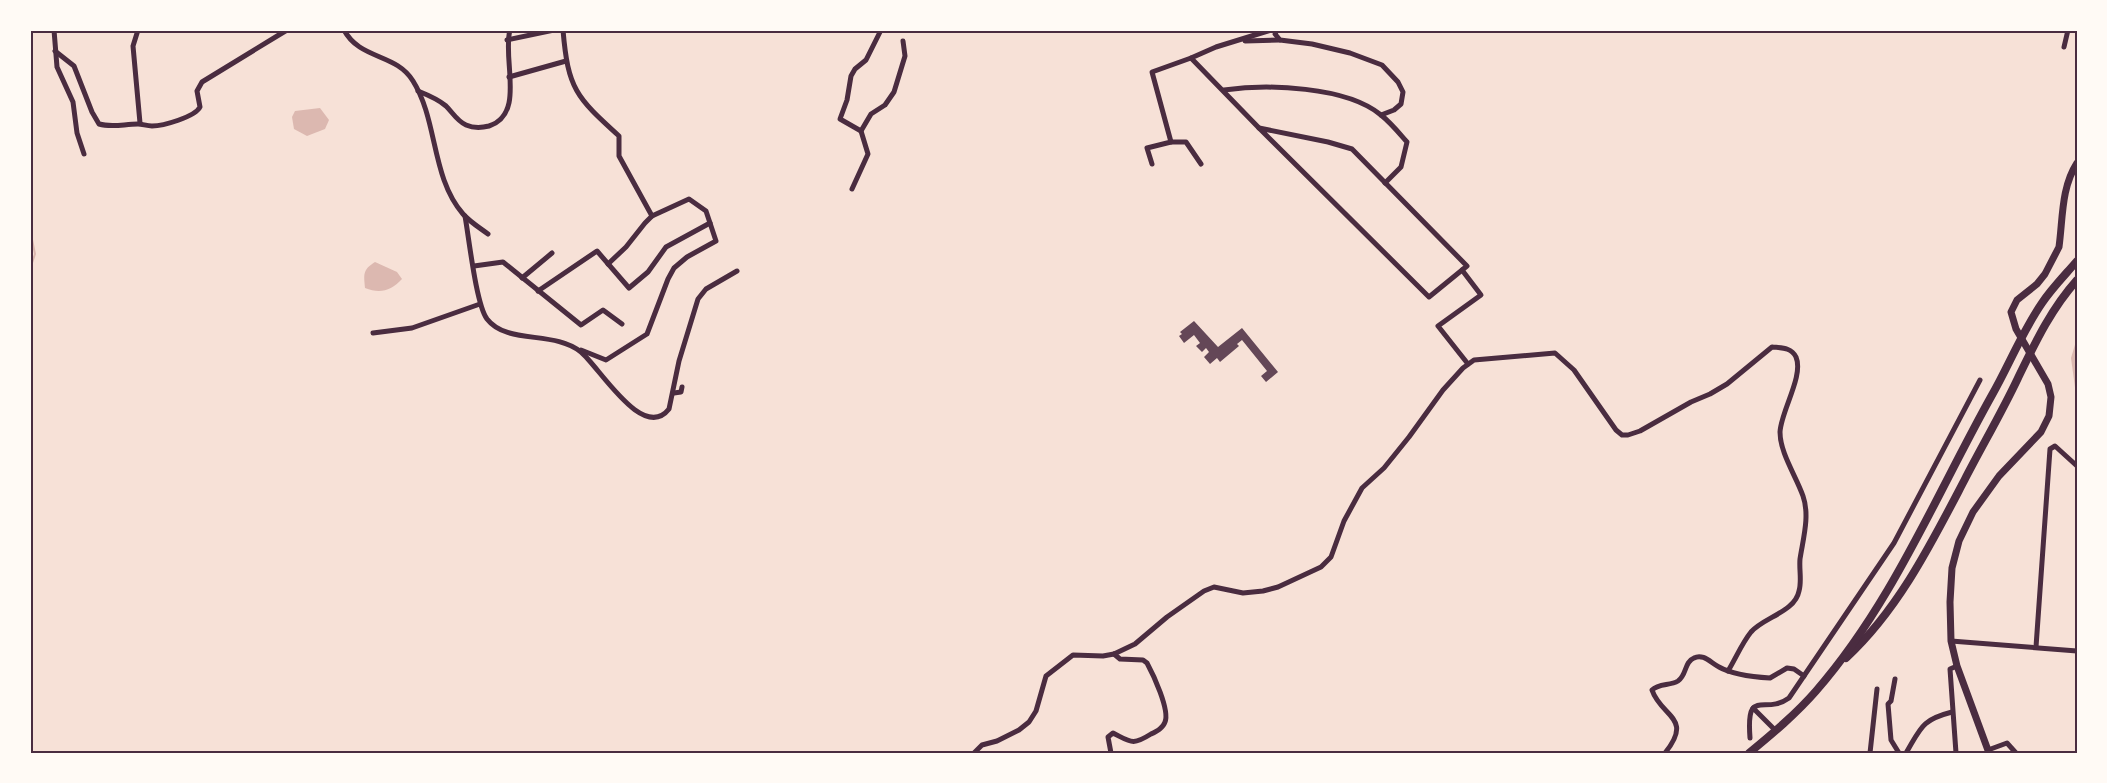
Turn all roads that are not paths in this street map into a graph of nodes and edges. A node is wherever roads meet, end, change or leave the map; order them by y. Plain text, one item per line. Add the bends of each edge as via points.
1 (54, 30) edge
2 (138, 30) edge
3 (287, 30) edge
4 (344, 30) edge
5 (510, 30) edge
6 (554, 30) edge
7 (563, 30) edge
8 (881, 30) edge
9 (1271, 30) edge
10 (1277, 30) edge
11 (2068, 30) edge
12 (507, 40) junction
13 (1280, 40) junction
14 (903, 41) dead end
15 (1232, 42) junction
16 (2064, 46) dead end
17 (56, 51) junction
18 (1191, 58) junction
19 (566, 61) junction
20 (509, 77) junction
21 (1224, 90) junction
22 (418, 91) junction
23 (1401, 104) junction
24 (1410, 105) dead end
25 (1381, 115) junction
26 (140, 123) junction
27 (1259, 128) junction
28 (861, 131) junction
29 (1171, 142) junction
30 (84, 154) dead end
31 (1152, 164) dead end
32 (1201, 164) dead end
33 (2077, 164) edge
34 (1385, 183) junction
35 (852, 189) dead end
36 (465, 216) junction
37 (652, 216) junction
38 (710, 223) junction
39 (488, 234) dead end
40 (552, 253) dead end
41 (2077, 261) edge
42 (608, 264) junction
43 (474, 266) junction
44 (1462, 270) junction
45 (737, 271) dead end
46 (522, 278) junction
47 (2077, 280) edge
48 (538, 291) junction
49 (480, 304) junction
50 (622, 324) dead end
51 (373, 333) dead end
52 (2022, 339) junction
53 (576, 349) junction
54 (2029, 353) junction
55 (1468, 364) junction
56 (1980, 380) dead end
57 (682, 387) dead end
58 (674, 393) junction
59 (2077, 466) edge
60 (1951, 641) junction
61 (2036, 647) junction
62 (2077, 651) edge
63 (1114, 654) junction
64 (1957, 666) junction
65 (1728, 671) junction
66 (1832, 671) junction
67 (1804, 676) junction
68 (1895, 679) dead end
69 (1877, 689) dead end
70 (1753, 708) junction
71 (1952, 712) junction
72 (1775, 730) junction
73 (1750, 738) dead end
74 (1988, 752) edge
75 (974, 753) edge
76 (1111, 753) edge
77 (1665, 753) edge
78 (1749, 753) edge
79 (1870, 753) edge
80 (1899, 753) edge
81 (1906, 753) edge
82 (1956, 753) edge
83 (2016, 753) edge

1 - 17 street
2 - 26 street via 133,46
3 - 26 street via 202,82 197,91 200,106 195,113 159,125
4 - 22 street via 357,47 404,70
5 - 12 street
6 - 12 street
7 - 19 street
8 - 28 street via 866,60 851,76 840,119
9 - 15 street
10 - 13 street via 1275,34
11 - 16 street
12 - 20 street
13 - 15 street
13 - 23 street via 1350,52 1382,65 1403,92
14 - 28 street via 905,56 894,92 885,105 871,114
15 - 18 street
17 - 26 street via 74,66 99,124
17 - 30 street via 57,67 73,102
18 - 21 street
18 - 29 street via 1152,72
19 - 20 street
19 - 37 street via 583,101 619,136 619,156
20 - 22 street via 511,94 507,110 497,122 482,127 464,124 443,103
21 - 25 street via 1297,88 1352,100
21 - 27 street
22 - 36 street via 444,178
23 - 24 street
23 - 25 street
25 - 34 street via 1407,142 1401,167
27 - 34 street via 1352,149
27 - 44 street via 1429,297
28 - 35 street via 868,154
29 - 31 street via 1147,148
29 - 32 street via 1186,142
33 - 52 street via 2065,191 2059,246 2052,262 2042,279 2012,307 2012,320
34 - 44 street via 1467,266
36 - 39 street
36 - 43 street
37 - 38 street via 688,199 706,211
37 - 42 street
38 - 42 street via 666,247 648,272 629,288
38 - 53 street via 716,241 674,268 647,334 606,360
40 - 46 street
41 - 52 main road via 2042,303
42 - 48 street via 597,251
43 - 46 street via 503,262
43 - 49 street
44 - 55 street via 1481,295 1438,327
45 - 58 street via 706,289 698,299 681,353
46 - 48 street
47 - 54 main road
48 - 50 street via 581,325 603,310
49 - 51 street via 412,328
49 - 53 street via 486,317 499,329 555,339
52 - 54 street
52 - 66 main road via 1901,568
53 - 58 street via 643,416 664,416
54 - 60 street via 2048,384 2049,416 2041,432 1991,487 1965,528 1952,568
54 - 66 main road via 1912,576 1874,628
55 - 63 street via 1443,390 1384,468 1362,488 1331,557 1321,567 1263,591 1243,593 1214,587 1204,591 1135,644
55 - 65 street via 1474,360 1556,353 1574,370 1616,430 1628,435 1710,394 1772,347 1792,351 1797,358 1795,381 1780,430 1781,444 1805,499 1800,590 1796,599 1752,631
56 - 67 street via 1894,543
57 - 58 street via 681,392
59 - 61 street via 2055,446 2050,449
60 - 61 street
60 - 64 street
61 - 62 street
63 - 75 street via 1073,655 1064,661 1046,676 1029,722 982,745
63 - 76 street via 1120,659 1147,663 1163,701 1166,721 1139,742 1126,741 1113,733 1108,737
64 - 71 street via 1950,669
64 - 74 street
65 - 67 street via 1770,678 1787,668
65 - 77 street via 1697,656 1690,660 1678,681 1652,690 1675,721 1676,735
66 - 72 main road via 1815,693
67 - 70 street via 1783,702
68 - 80 street via 1888,704 1891,740
69 - 79 street
70 - 72 street
70 - 73 street via 1749,716
71 - 81 street via 1928,721 1917,731
71 - 82 street
72 - 78 main road
74 - 83 street via 2007,743

